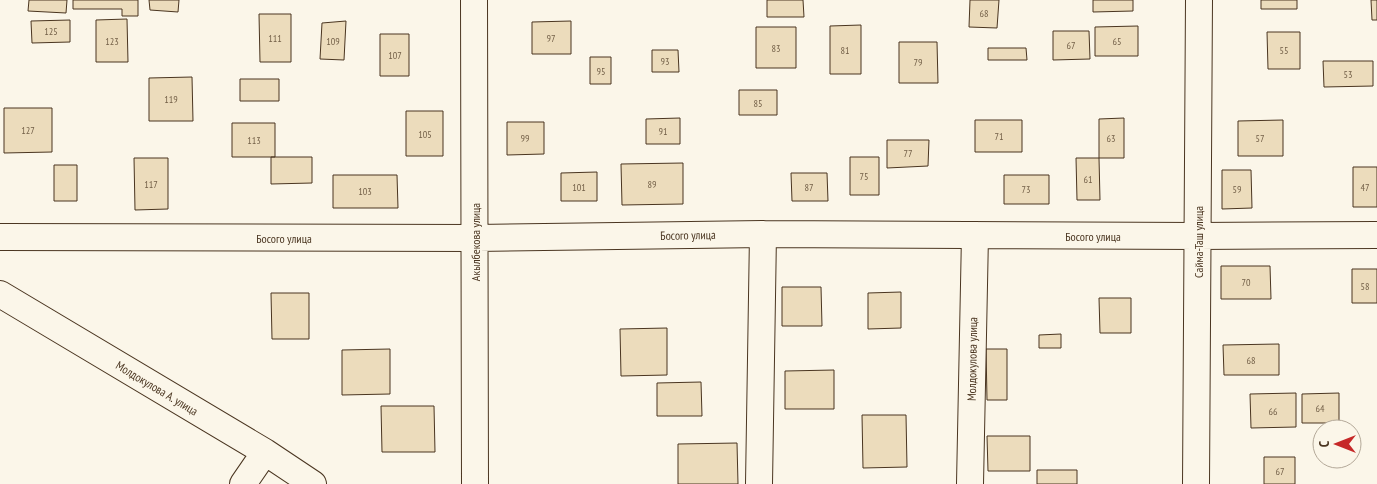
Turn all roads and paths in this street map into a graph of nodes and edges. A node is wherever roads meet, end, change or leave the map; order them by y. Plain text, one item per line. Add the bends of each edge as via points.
1 (474, 0) edge
2 (1199, 0) edge
3 (763, 234) junction
4 (974, 235) junction
5 (1377, 235) edge
6 (1198, 236) junction
7 (0, 238) edge
8 (476, 238) junction
9 (0, 294) edge
10 (265, 452) junction
11 (243, 484) edge
12 (313, 484) edge
13 (475, 484) edge
14 (759, 484) edge
15 (970, 484) edge
16 (1196, 484) edge

1 - 8 street, Акылбекова улица
2 - 6 street, Сайма-Таш улица
3 - 4 street, Босого улица
3 - 8 street, Босого улица
3 - 14 street
4 - 6 street, Босого улица
4 - 15 street, Молдокулова улица
5 - 6 street, Босого улица
6 - 16 street, Сайма-Таш улица
7 - 8 street, Босого улица
8 - 13 street, Акылбекова улица
9 - 10 street, Молдокулова А. улица
10 - 11 street
10 - 12 street, Молдокулова А. улица

